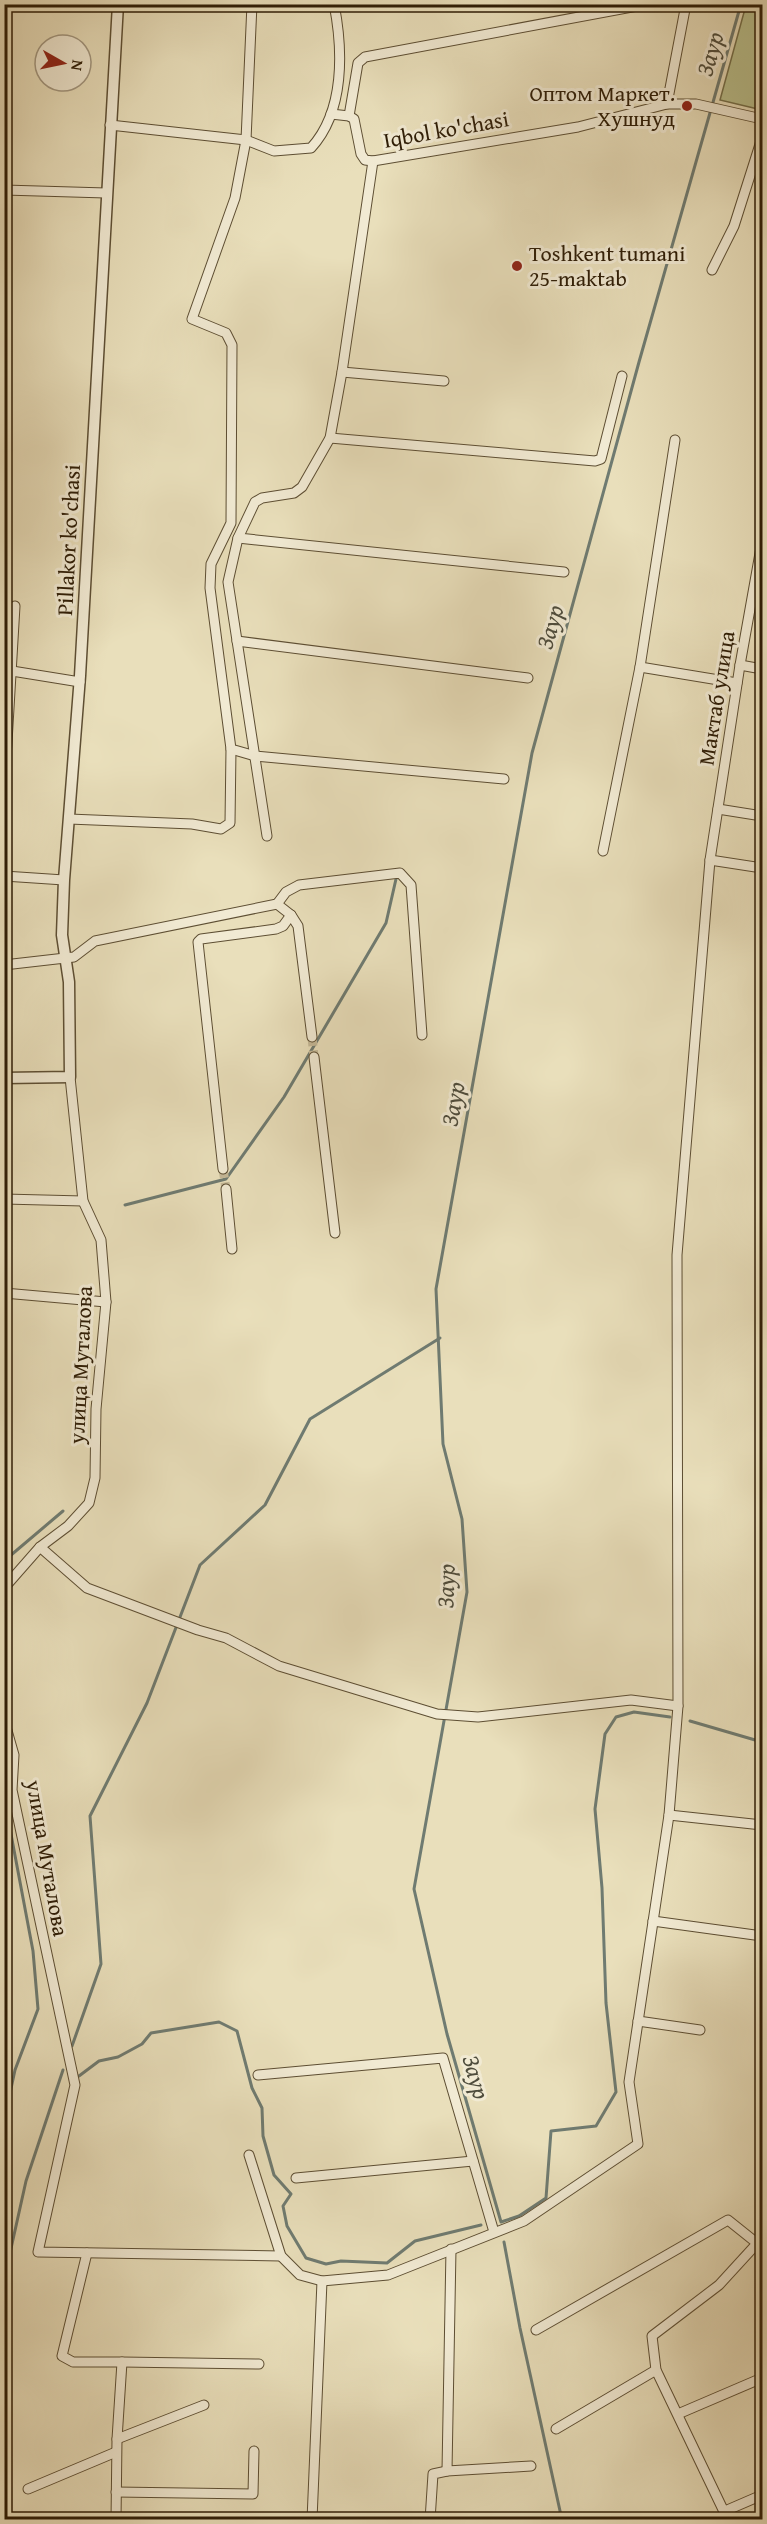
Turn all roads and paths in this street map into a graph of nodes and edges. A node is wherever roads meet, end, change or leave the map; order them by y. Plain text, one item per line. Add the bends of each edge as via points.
1 (118, 4) edge
2 (252, 4) edge
3 (334, 4) edge
4 (648, 4) edge
5 (686, 4) edge
6 (667, 104) junction
7 (331, 114) junction
8 (349, 116) junction
9 (762, 118) edge
10 (110, 125) junction
11 (762, 138) edge
12 (246, 140) junction
13 (373, 161) junction
14 (4, 190) edge
15 (106, 193) junction
16 (712, 270) dead end
17 (342, 372) junction
18 (622, 376) dead end
19 (444, 381) dead end
20 (330, 438) junction
21 (675, 440) dead end
22 (238, 538) junction
23 (762, 542) edge
24 (564, 572) dead end
25 (760, 575) edge
26 (15, 606) dead end
27 (237, 640) junction
28 (740, 665) junction
29 (640, 667) junction
30 (762, 669) edge
31 (12, 671) junction
32 (528, 678) dead end
33 (80, 682) junction
34 (737, 683) junction
35 (7, 707) edge
36 (231, 749) junction
37 (255, 756) junction
38 (504, 779) dead end
39 (4, 793) edge
40 (718, 810) junction
41 (762, 816) edge
42 (69, 819) junction
43 (267, 836) dead end
44 (603, 851) dead end
45 (710, 860) junction
46 (762, 868) edge
47 (4, 876) edge
48 (64, 880) junction
49 (277, 904) junction
50 (291, 915) junction
51 (64, 958) junction
52 (4, 965) edge
53 (423, 1035) dead end
54 (312, 1037) tunnel mouth
55 (314, 1057) tunnel mouth
56 (70, 1077) junction
57 (4, 1078) edge
58 (223, 1169) tunnel mouth
59 (226, 1189) tunnel mouth
60 (4, 1199) edge
61 (83, 1201) junction
62 (335, 1233) dead end
63 (232, 1249) dead end
64 (4, 1293) edge
65 (106, 1302) junction
66 (40, 1547) junction
67 (4, 1588) edge
68 (678, 1706) junction
69 (4, 1720) edge
70 (669, 1815) junction
71 (762, 1825) edge
72 (653, 1921) junction
73 (762, 1936) edge
74 (638, 2021) junction
75 (700, 2030) dead end
76 (258, 2074) dead end
77 (249, 2155) dead end
78 (473, 2161) junction
79 (296, 2178) dead end
80 (494, 2232) junction
81 (760, 2241) edge
82 (451, 2249) junction
83 (87, 2253) junction
84 (281, 2256) junction
85 (322, 2281) junction
86 (536, 2330) dead end
87 (122, 2362) junction
88 (259, 2364) dead end
89 (656, 2370) junction
90 (762, 2378) edge
91 (204, 2405) dead end
92 (678, 2414) junction
93 (556, 2429) dead end
94 (117, 2439) junction
95 (254, 2451) dead end
96 (116, 2452) junction
97 (531, 2466) dead end
98 (447, 2470) junction
99 (28, 2490) dead end
100 (116, 2492) junction
101 (762, 2494) edge
102 (726, 2515) edge
103 (116, 2520) edge
104 (312, 2520) edge
105 (430, 2520) edge

1 - 10 street, Pillakor ko'chasi
2 - 12 street
3 - 7 street via 342,56
4 - 8 street via 365,57 358,63
5 - 6 street
6 - 9 street, Iqbol ko'chasi via 696,104
6 - 13 street, Iqbol ko'chasi via 578,127
7 - 8 street
7 - 12 street via 321,137 311,148 274,151
8 - 13 street via 354,119 364,158
10 - 12 street
10 - 15 street, Pillakor ko'chasi
11 - 16 street via 735,226
12 - 36 street via 236,198 192,319 226,333 232,345 231,524 211,564 210,588
13 - 17 street
14 - 15 street
15 - 33 street, Pillakor ko'chasi
17 - 19 street
17 - 20 street
18 - 20 street via 601,459 595,461
20 - 22 street via 302,487 294,493 258,500
21 - 29 street
22 - 24 street
22 - 27 street via 228,582
23 - 25 street, Мактаб улица
25 - 28 street, Мактаб улица
26 - 31 street
27 - 32 street
27 - 37 street
28 - 30 street
28 - 34 street, Мактаб улица
29 - 34 street
29 - 44 street
31 - 33 street
31 - 35 street
33 - 42 street, Pillakor ko'chasi
34 - 40 street, Мактаб улица
35 - 39 street
36 - 37 street
36 - 42 street via 230,823 221,829 192,824
37 - 38 street
37 - 43 street
40 - 41 street
40 - 45 street, Мактаб улица
42 - 48 street, Pillakor ko'chasi
45 - 46 street
45 - 68 street, Мактаб улица via 677,1255
47 - 48 street
48 - 51 street, Pillakor ko'chasi
49 - 50 street
49 - 51 street via 95,941 74,957
49 - 53 street via 286,892 299,885 400,873 407,878 411,885
50 - 54 street via 298,926
50 - 58 street via 276,929 198,942
51 - 52 street
51 - 56 street, Pillakor ko'chasi via 69,982
55 - 62 street
56 - 57 street
56 - 61 street, улица Муталова
59 - 63 street
60 - 61 street
61 - 65 street, улица Муталова via 101,1240
64 - 65 street
65 - 66 street, улица Муталова via 96,1409 95,1478 89,1503 69,1526
66 - 67 street, улица Муталова
66 - 68 street via 87,1588 226,1638 279,1666 437,1714 478,1717 631,1700
68 - 70 street, Мактаб улица
69 - 83 street, улица Муталова via 14,1755 12,1790 75,2085 38,2253
70 - 71 street
70 - 72 street, Мактаб улица
72 - 73 street
72 - 74 street, Мактаб улица
74 - 75 street
74 - 80 street, Мактаб улица via 629,2082 638,2144 524,2221
76 - 78 street via 443,2058
77 - 84 street
78 - 79 street
78 - 80 street
80 - 82 street
81 - 86 street via 728,2220
81 - 89 street via 719,2284 652,2336
82 - 85 street via 388,2276
82 - 98 street
83 - 84 street
83 - 87 street via 62,2356 72,2362
84 - 85 street via 300,2275
85 - 104 street
87 - 88 street
87 - 94 street
89 - 92 street
89 - 93 street
90 - 92 street
91 - 94 street
92 - 102 street
94 - 96 street
95 - 100 street via 253,2494
96 - 99 street
96 - 100 street
97 - 98 street
98 - 105 street via 433,2474
100 - 103 street
101 - 102 street

